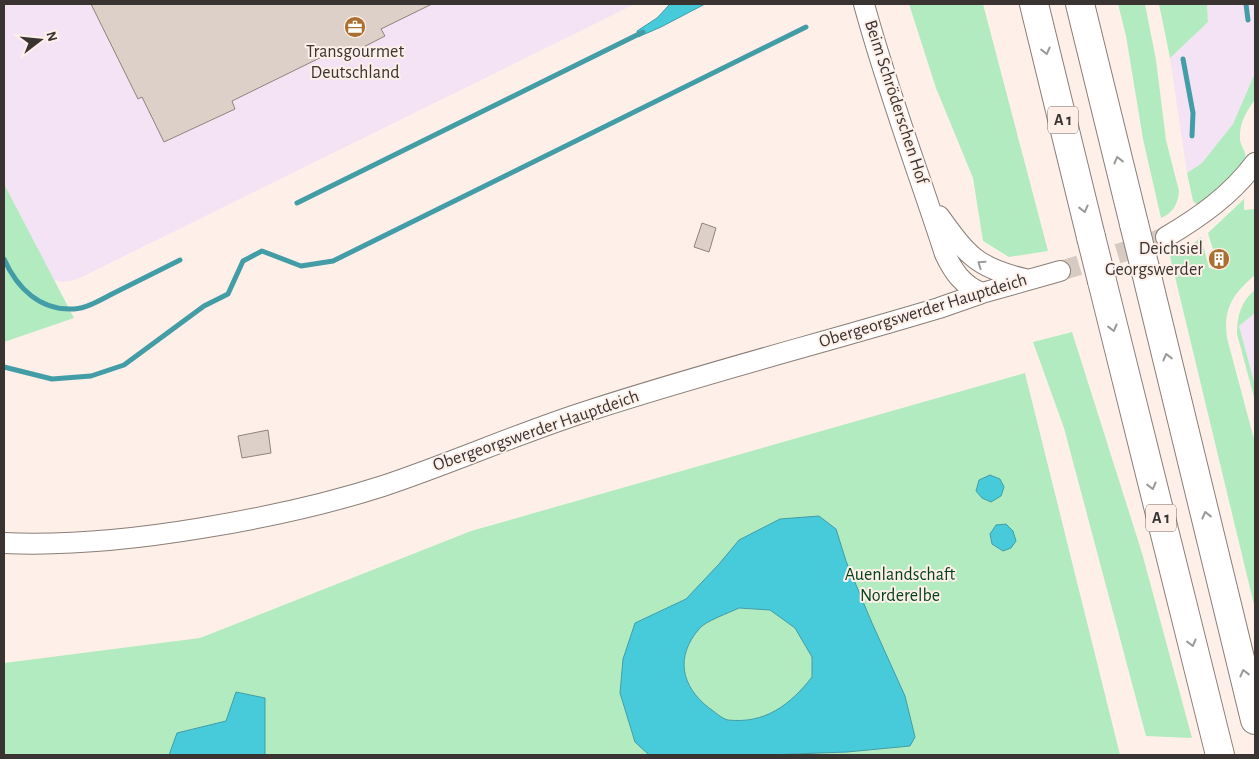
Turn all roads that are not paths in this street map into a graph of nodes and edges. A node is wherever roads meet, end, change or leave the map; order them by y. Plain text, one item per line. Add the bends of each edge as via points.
1 (864, 4) edge
2 (1034, 4) edge
3 (1080, 4) edge
4 (1255, 163) edge
5 (928, 200) junction
6 (1166, 238) tunnel mouth
7 (1060, 271) tunnel mouth
8 (1027, 280) junction
9 (982, 293) junction
10 (4, 543) edge
11 (1255, 720) edge
12 (1220, 755) edge

1 - 5 street, Beim Schröderschen Hof via 892,100
2 -> 12 highway, A 1, bridge
11 -> 3 highway, bridge
4 - 6 street via 1206,213
8 -> 5 street, Beim Schröderschen Hof via 982,265 969,255
5 - 9 street, Beim Schröderschen Hof via 949,263 961,280
7 - 8 street, Obergeorgswerder Hauptdeich
8 - 9 street, Obergeorgswerder Hauptdeich
9 - 10 street, Obergeorgswerder Hauptdeich via 589,410 388,484 320,503 251,519 140,538 64,544

